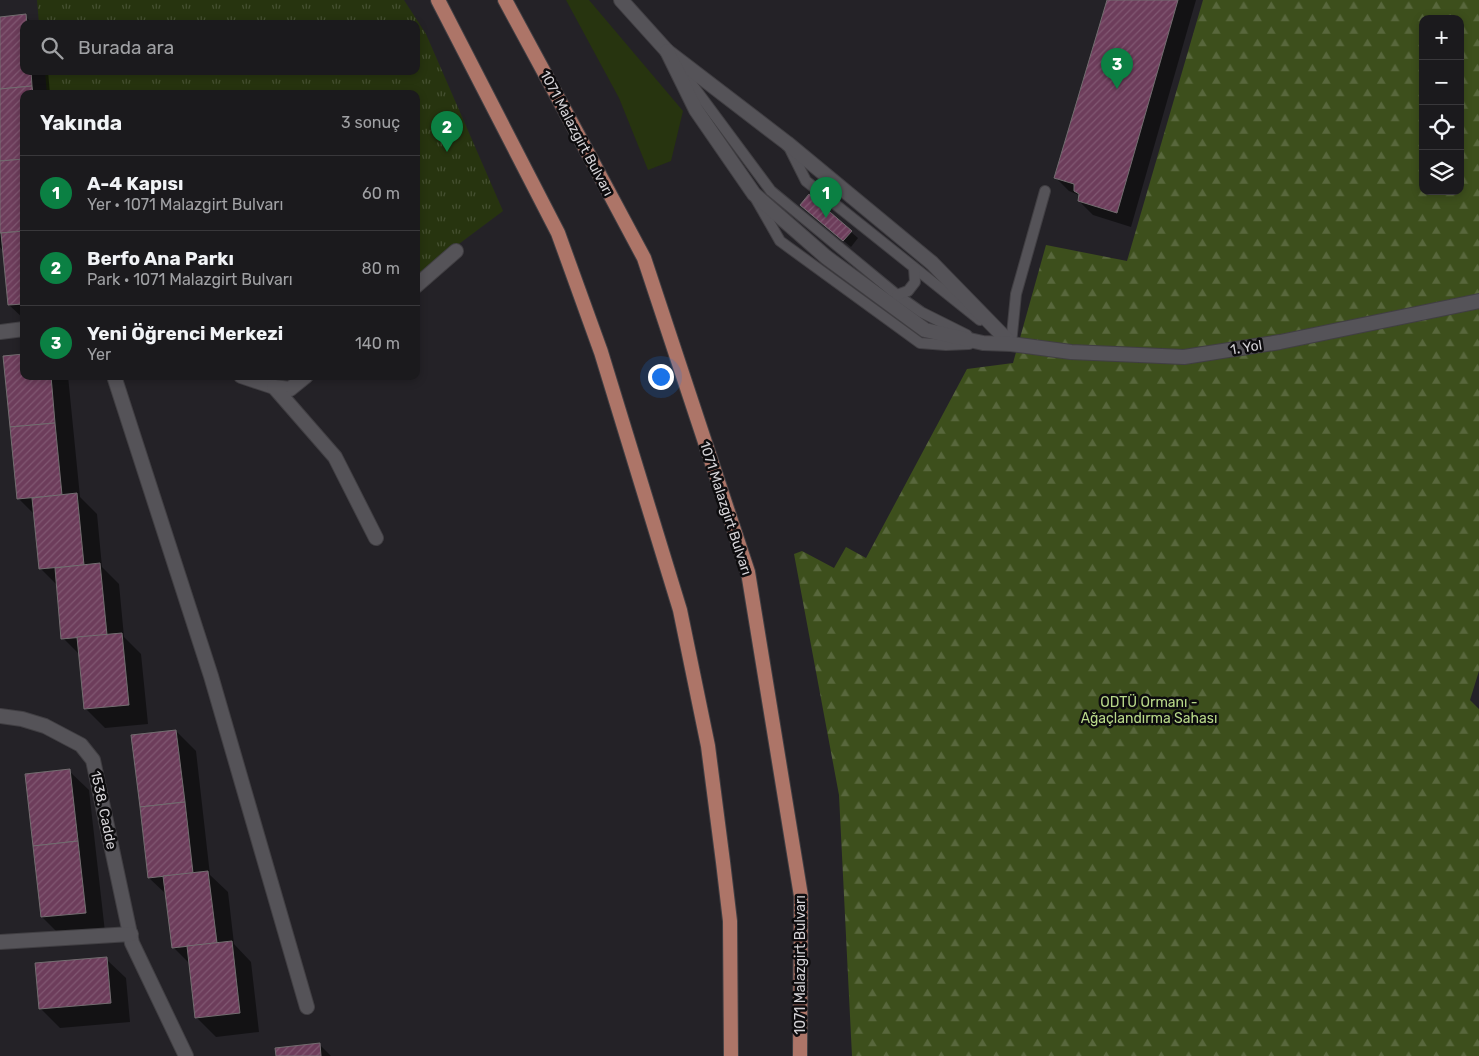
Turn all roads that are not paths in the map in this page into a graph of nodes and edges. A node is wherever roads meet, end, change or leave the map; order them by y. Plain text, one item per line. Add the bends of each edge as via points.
1 (438, 0) edge
2 (505, 0) edge
3 (621, 0) edge
4 (667, 51) junction
5 (787, 143) junction
6 (771, 191) junction
7 (1045, 191) dead end
8 (754, 194) junction
9 (456, 251) dead end
10 (914, 268) junction
11 (420, 282) edge
12 (896, 296) junction
13 (1479, 301) edge
14 (20, 330) edge
15 (0, 332) edge
16 (983, 343) junction
17 (1011, 344) junction
18 (115, 380) edge
19 (253, 380) edge
20 (301, 380) edge
21 (274, 387) junction
22 (376, 538) dead end
23 (0, 716) edge
24 (131, 934) junction
25 (0, 942) edge
26 (307, 1007) dead end
27 (186, 1056) edge
28 (731, 1056) edge
29 (800, 1056) edge

1 - 28 main road via 558,233 601,352 680,610 708,746 730,922
2 - 29 main road, 1071 Malazgirt Bulvarı via 644,258 748,572 801,896
3 - 4 street
4 - 5 street
4 - 6 lane
4 - 8 street, 1. Yol via 696,110
5 - 10 lane via 806,181
5 - 17 street via 932,263
6 - 8 lane
6 - 12 lane
7 - 17 lane via 1016,294
8 - 16 street, 1. Yol via 826,257 925,330
9 - 11 street
10 - 12 lane via 915,282 908,291
10 - 17 lane
12 - 16 lane
13 - 17 street, 1. Yol via 1280,342 1184,357 1071,352
14 - 15 street
16 - 17 street, 1. Yol
18 - 26 street via 210,676
19 - 21 street
20 - 21 street via 290,389
21 - 22 street via 335,457
23 - 24 street, 1538. Cadde via 45,726 81,745 93,760
24 - 25 street
24 - 27 street, 1538. Cadde via 132,943

